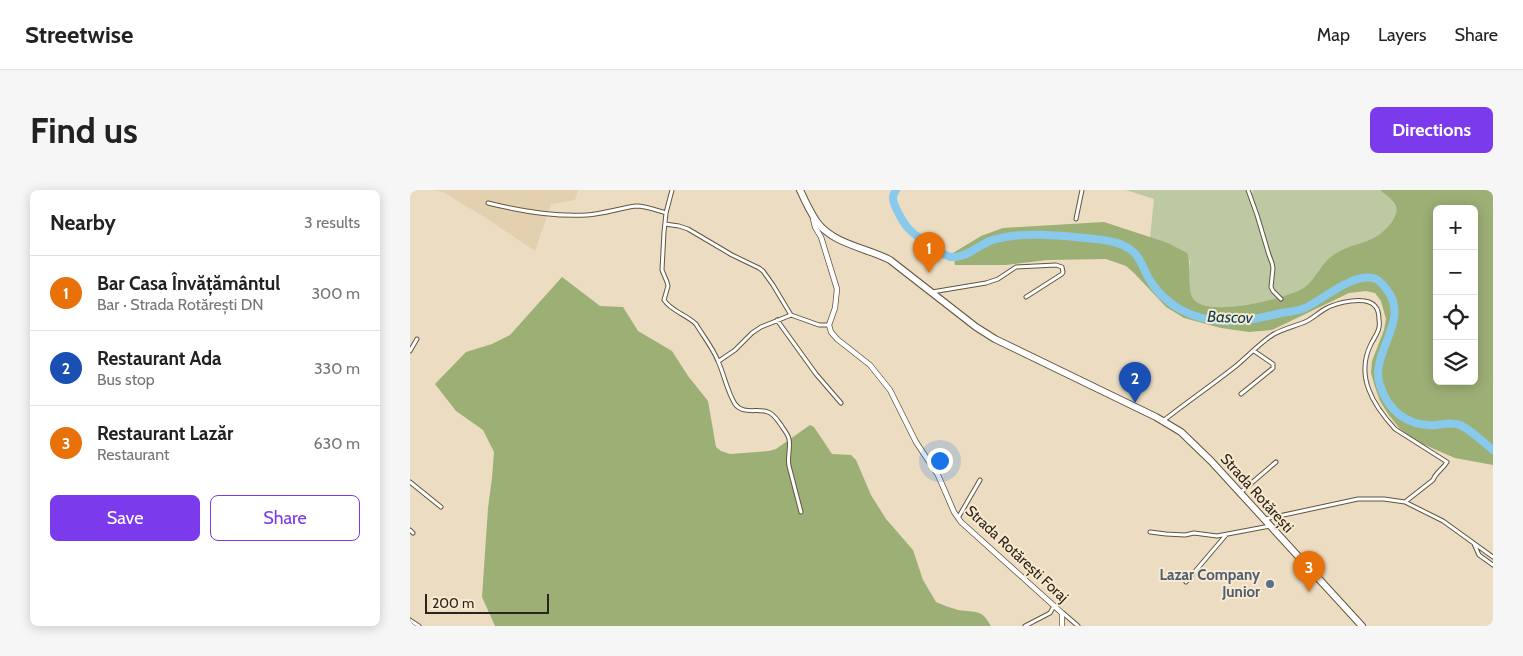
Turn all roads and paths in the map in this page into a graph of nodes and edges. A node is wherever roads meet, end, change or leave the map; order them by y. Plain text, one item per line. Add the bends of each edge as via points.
1 (672, 190) edge
2 (800, 190) edge
3 (1082, 190) edge
4 (1248, 190) edge
5 (488, 203) dead end
6 (666, 213) junction
7 (813, 215) junction
8 (1076, 219) dead end
9 (665, 224) junction
10 (831, 235) junction
11 (821, 236) junction
12 (931, 292) junction
13 (1026, 297) dead end
14 (1281, 299) dead end
15 (791, 315) junction
16 (777, 320) junction
17 (829, 325) junction
18 (417, 339) dead end
19 (410, 351) edge
20 (1254, 351) junction
21 (719, 362) junction
22 (1241, 394) dead end
23 (841, 403) dead end
24 (1163, 421) junction
25 (1276, 462) dead end
26 (980, 480) dead end
27 (410, 482) edge
28 (1240, 493) junction
29 (1405, 502) junction
30 (441, 507) dead end
31 (801, 512) dead end
32 (958, 518) junction
33 (1264, 519) junction
34 (1271, 526) junction
35 (1150, 532) dead end
36 (1226, 535) junction
37 (1474, 543) junction
38 (1493, 556) edge
39 (1493, 564) edge
40 (1186, 582) dead end
41 (1054, 606) junction
42 (1062, 613) junction
43 (410, 620) edge
44 (419, 626) edge
45 (1025, 626) edge
46 (1062, 626) edge
47 (1078, 626) edge
48 (1362, 626) edge

1 - 6 street
2 - 7 highway
3 - 8 street
4 - 14 street via 1272,263 1271,286
5 - 6 street via 544,215 587,215 636,206
6 - 9 street
7 - 10 highway
7 - 11 street
9 - 15 street via 688,229 759,268
9 - 21 street via 662,270 668,286 664,300 696,324
10 - 11 street
10 - 12 highway, Strada Rotărești via 884,257
11 - 17 street via 837,288
12 - 13 street via 986,283 1016,266 1056,265 1062,268 1062,274
12 - 24 highway, Strada Rotărești via 995,339
15 - 16 street
15 - 17 street via 819,325
16 - 21 street via 761,327
16 - 23 street
17 - 32 street, Strada Rotărești Foraj via 834,336 870,365 890,390
18 - 19 street
20 - 22 street via 1273,364 1273,368
20 - 24 street
20 - 29 street via 1273,335 1337,304 1363,301 1375,306 1380,322 1364,366 1366,385 1395,429 1447,462 1433,480
21 - 31 street via 735,403 744,410 768,412 787,434 790,444 788,466
24 - 28 highway, Strada Rotărești via 1191,440
25 - 28 street
26 - 32 street
27 - 30 street
28 - 33 highway, Strada Rotărești
29 - 33 street via 1358,499
29 - 37 street via 1437,517
32 - 41 street, Strada Rotărești Foraj
33 - 34 highway, Strada Rotărești
34 - 36 street
34 - 48 highway, Strada Rotărești
35 - 36 street
36 - 40 street
37 - 38 street
37 - 39 street via 1479,555
41 - 42 street, Strada Rotărești Foraj
41 - 45 street via 1050,613
42 - 46 street
42 - 47 street, Strada Rotărești Foraj
43 - 44 street

